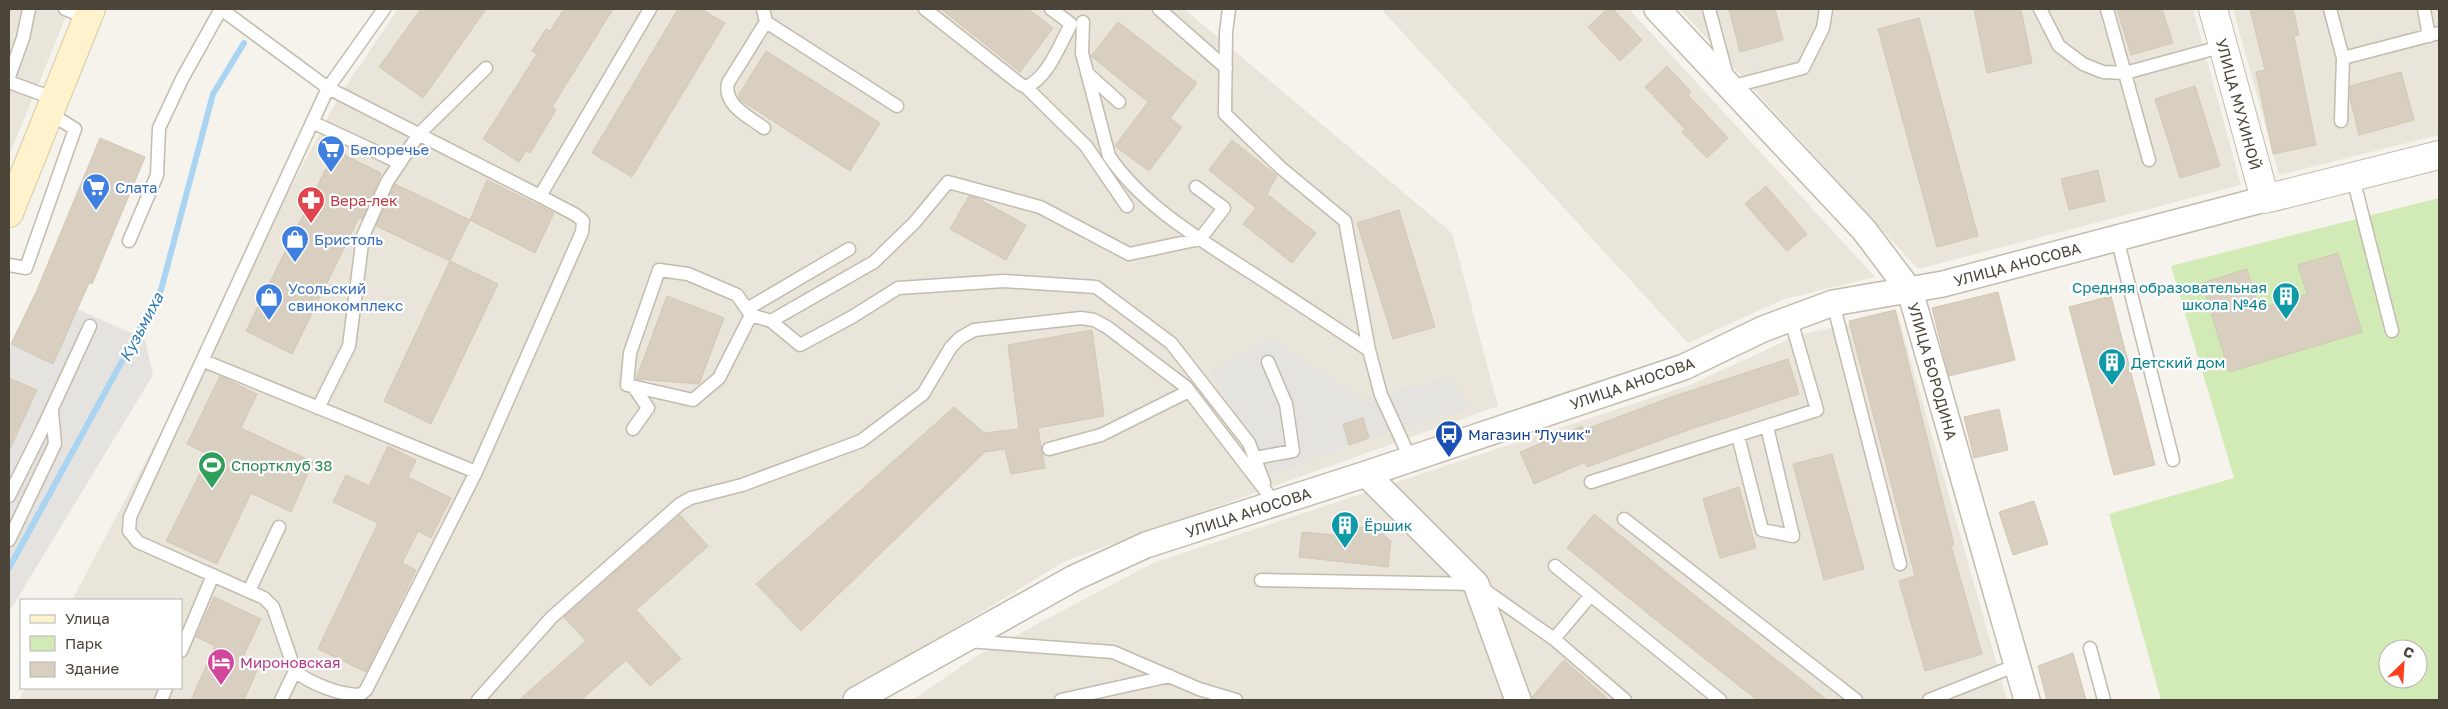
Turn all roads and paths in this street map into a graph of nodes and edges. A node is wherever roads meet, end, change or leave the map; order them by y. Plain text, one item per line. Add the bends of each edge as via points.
1 (29, 9) edge
2 (221, 9) edge
3 (384, 9) edge
4 (650, 9) edge
5 (763, 9) edge
6 (925, 9) edge
7 (1051, 9) edge
8 (1159, 9) edge
9 (1228, 9) edge
10 (1657, 9) edge
11 (1709, 9) edge
12 (1826, 9) edge
13 (2040, 9) edge
14 (2107, 9) edge
15 (2213, 9) edge
16 (2330, 9) edge
17 (2424, 9) edge
18 (81, 12) edge
19 (766, 22) junction
20 (1083, 22) dead end
21 (2434, 34) edge
22 (2224, 46) junction
23 (2343, 58) junction
24 (486, 68) dead end
25 (1226, 68) junction
26 (2125, 73) junction
27 (1087, 74) junction
28 (9, 78) edge
29 (9, 82) edge
30 (1026, 87) junction
31 (1730, 87) junction
32 (328, 88) junction
33 (1119, 102) dead end
34 (52, 106) junction
35 (897, 106) dead end
36 (2341, 121) dead end
37 (312, 122) junction
38 (764, 128) dead end
39 (419, 134) junction
40 (2439, 155) edge
41 (2149, 160) dead end
42 (400, 163) junction
43 (2352, 172) junction
44 (1196, 187) dead end
45 (540, 196) junction
46 (2265, 199) junction
47 (1127, 206) dead end
48 (9, 213) edge
49 (2118, 238) junction
50 (1200, 239) junction
51 (129, 241) dead end
52 (849, 249) dead end
53 (9, 265) edge
54 (1910, 291) junction
55 (1834, 303) junction
56 (749, 312) junction
57 (1790, 318) junction
58 (770, 321) junction
59 (90, 326) dead end
60 (2392, 331) dead end
61 (1369, 350) junction
62 (204, 361) junction
63 (1268, 362) dead end
64 (634, 387) junction
65 (1189, 391) junction
66 (318, 408) junction
67 (52, 410) junction
68 (1767, 427) junction
69 (632, 429) dead end
70 (1738, 436) junction
71 (1049, 449) dead end
72 (1255, 458) junction
73 (1410, 458) junction
74 (2173, 460) dead end
75 (476, 472) junction
76 (1366, 474) junction
77 (1591, 482) dead end
78 (9, 496) edge
79 (1272, 500) junction
80 (1624, 519) dead end
81 (279, 528) dead end
82 (9, 540) edge
83 (1900, 564) dead end
84 (1555, 566) dead end
85 (213, 575) junction
86 (1261, 580) dead end
87 (1476, 584) junction
88 (250, 591) junction
89 (1591, 595) junction
90 (1554, 639) junction
91 (965, 641) junction
92 (2090, 648) dead end
93 (182, 649) edge
94 (2017, 665) junction
95 (295, 671) junction
96 (1170, 676) junction
97 (1519, 699) edge
98 (281, 700) edge
99 (478, 700) edge
100 (856, 700) edge
101 (1061, 700) edge
102 (1236, 700) edge
103 (1625, 700) edge
104 (1720, 700) edge
105 (1856, 700) edge
106 (1929, 700) edge
107 (2027, 700) edge
108 (2104, 700) edge

1 - 28 lane
2 - 32 lane
2 - 51 lane via 159,128 157,175
3 - 32 lane
4 - 45 lane
5 - 19 lane
6 - 30 lane
7 - 30 lane via 1071,24 1047,67 1033,84
8 - 25 lane
9 - 25 lane
10 - 31 street, УЛИЦА БОРОДИНА
11 - 31 lane
12 - 31 lane via 1823,28 1803,68
13 - 26 lane via 2059,46 2083,64 2103,72
14 - 26 lane
15 - 22 street, УЛИЦА МУХИНОЙ
16 - 23 lane
17 - 21 lane
18 - 34 main road
19 - 35 lane
19 - 38 lane via 728,83 726,93 730,103
20 - 27 lane via 1082,53
21 - 23 lane
22 - 26 lane
22 - 46 street, УЛИЦА МУХИНОЙ
23 - 36 lane
24 - 39 lane
25 - 61 lane via 1226,114 1281,168 1345,222
26 - 41 lane
27 - 33 lane
27 - 50 lane via 1110,156 1119,170 1138,190
29 - 34 lane
30 - 47 lane via 1086,146
31 - 54 street, УЛИЦА БОРОДИНА via 1864,230
32 - 37 lane
32 - 39 lane
34 - 48 main road
34 - 53 lane via 75,129 26,268
37 - 42 lane
37 - 62 lane
39 - 42 lane
39 - 45 lane
40 - 43 street, УЛИЦА АНОСОВА
42 - 66 lane via 387,182 363,236 349,346
43 - 46 street, УЛИЦА АНОСОВА
43 - 60 lane
44 - 50 lane via 1224,208
45 - 75 lane via 576,215 582,222 582,232
46 - 49 street, УЛИЦА АНОСОВА
49 - 54 street, УЛИЦА АНОСОВА
49 - 74 lane
50 - 58 lane via 1129,254 1040,207 948,182 915,222 874,262
50 - 61 lane
52 - 56 lane
54 - 55 street, УЛИЦА АНОСОВА
54 - 94 street, УЛИЦА БОРОДИНА
55 - 57 street, УЛИЦА АНОСОВА
55 - 83 lane
56 - 58 lane
56 - 64 lane via 719,378 693,400
56 - 64 lane via 737,295 688,274 660,270 630,353 627,386
57 - 68 lane via 1817,410
57 - 73 street, УЛИЦА АНОСОВА via 1684,367
58 - 72 lane via 800,345 898,288 1004,281 1096,287 1172,344 1249,443
59 - 67 lane
61 - 73 lane via 1381,395
62 - 66 lane
62 - 85 lane via 130,517 129,531 138,542
63 - 72 lane via 1286,404 1293,451
64 - 69 lane via 648,408
65 - 71 lane via 1101,435
65 - 79 lane
65 - 99 lane via 1094,320 1081,318 974,330 951,347 923,394 861,441 742,486 691,498 680,504 552,617
66 - 75 lane
67 - 78 lane
67 - 82 lane via 55,444
68 - 70 lane
68 - 70 lane via 1793,536 1762,530
70 - 77 lane
72 - 79 lane
73 - 76 street, УЛИЦА АНОСОВА
75 - 95 lane via 366,690 360,695 350,695 304,678
76 - 79 street, УЛИЦА АНОСОВА
76 - 87 street
79 - 91 street, УЛИЦА АНОСОВА via 1146,545 1074,578
80 - 105 lane
81 - 88 lane
84 - 89 lane
85 - 88 lane
85 - 93 lane
86 - 87 lane
87 - 90 lane
87 - 97 street
88 - 95 lane via 264,598 273,608
89 - 90 lane
89 - 104 lane
90 - 103 lane
91 - 96 lane via 1113,652
91 - 100 street, УЛИЦА АНОСОВА
92 - 108 lane
94 - 106 lane
94 - 107 street, УЛИЦА БОРОДИНА
95 - 98 lane
96 - 101 lane
96 - 102 lane

